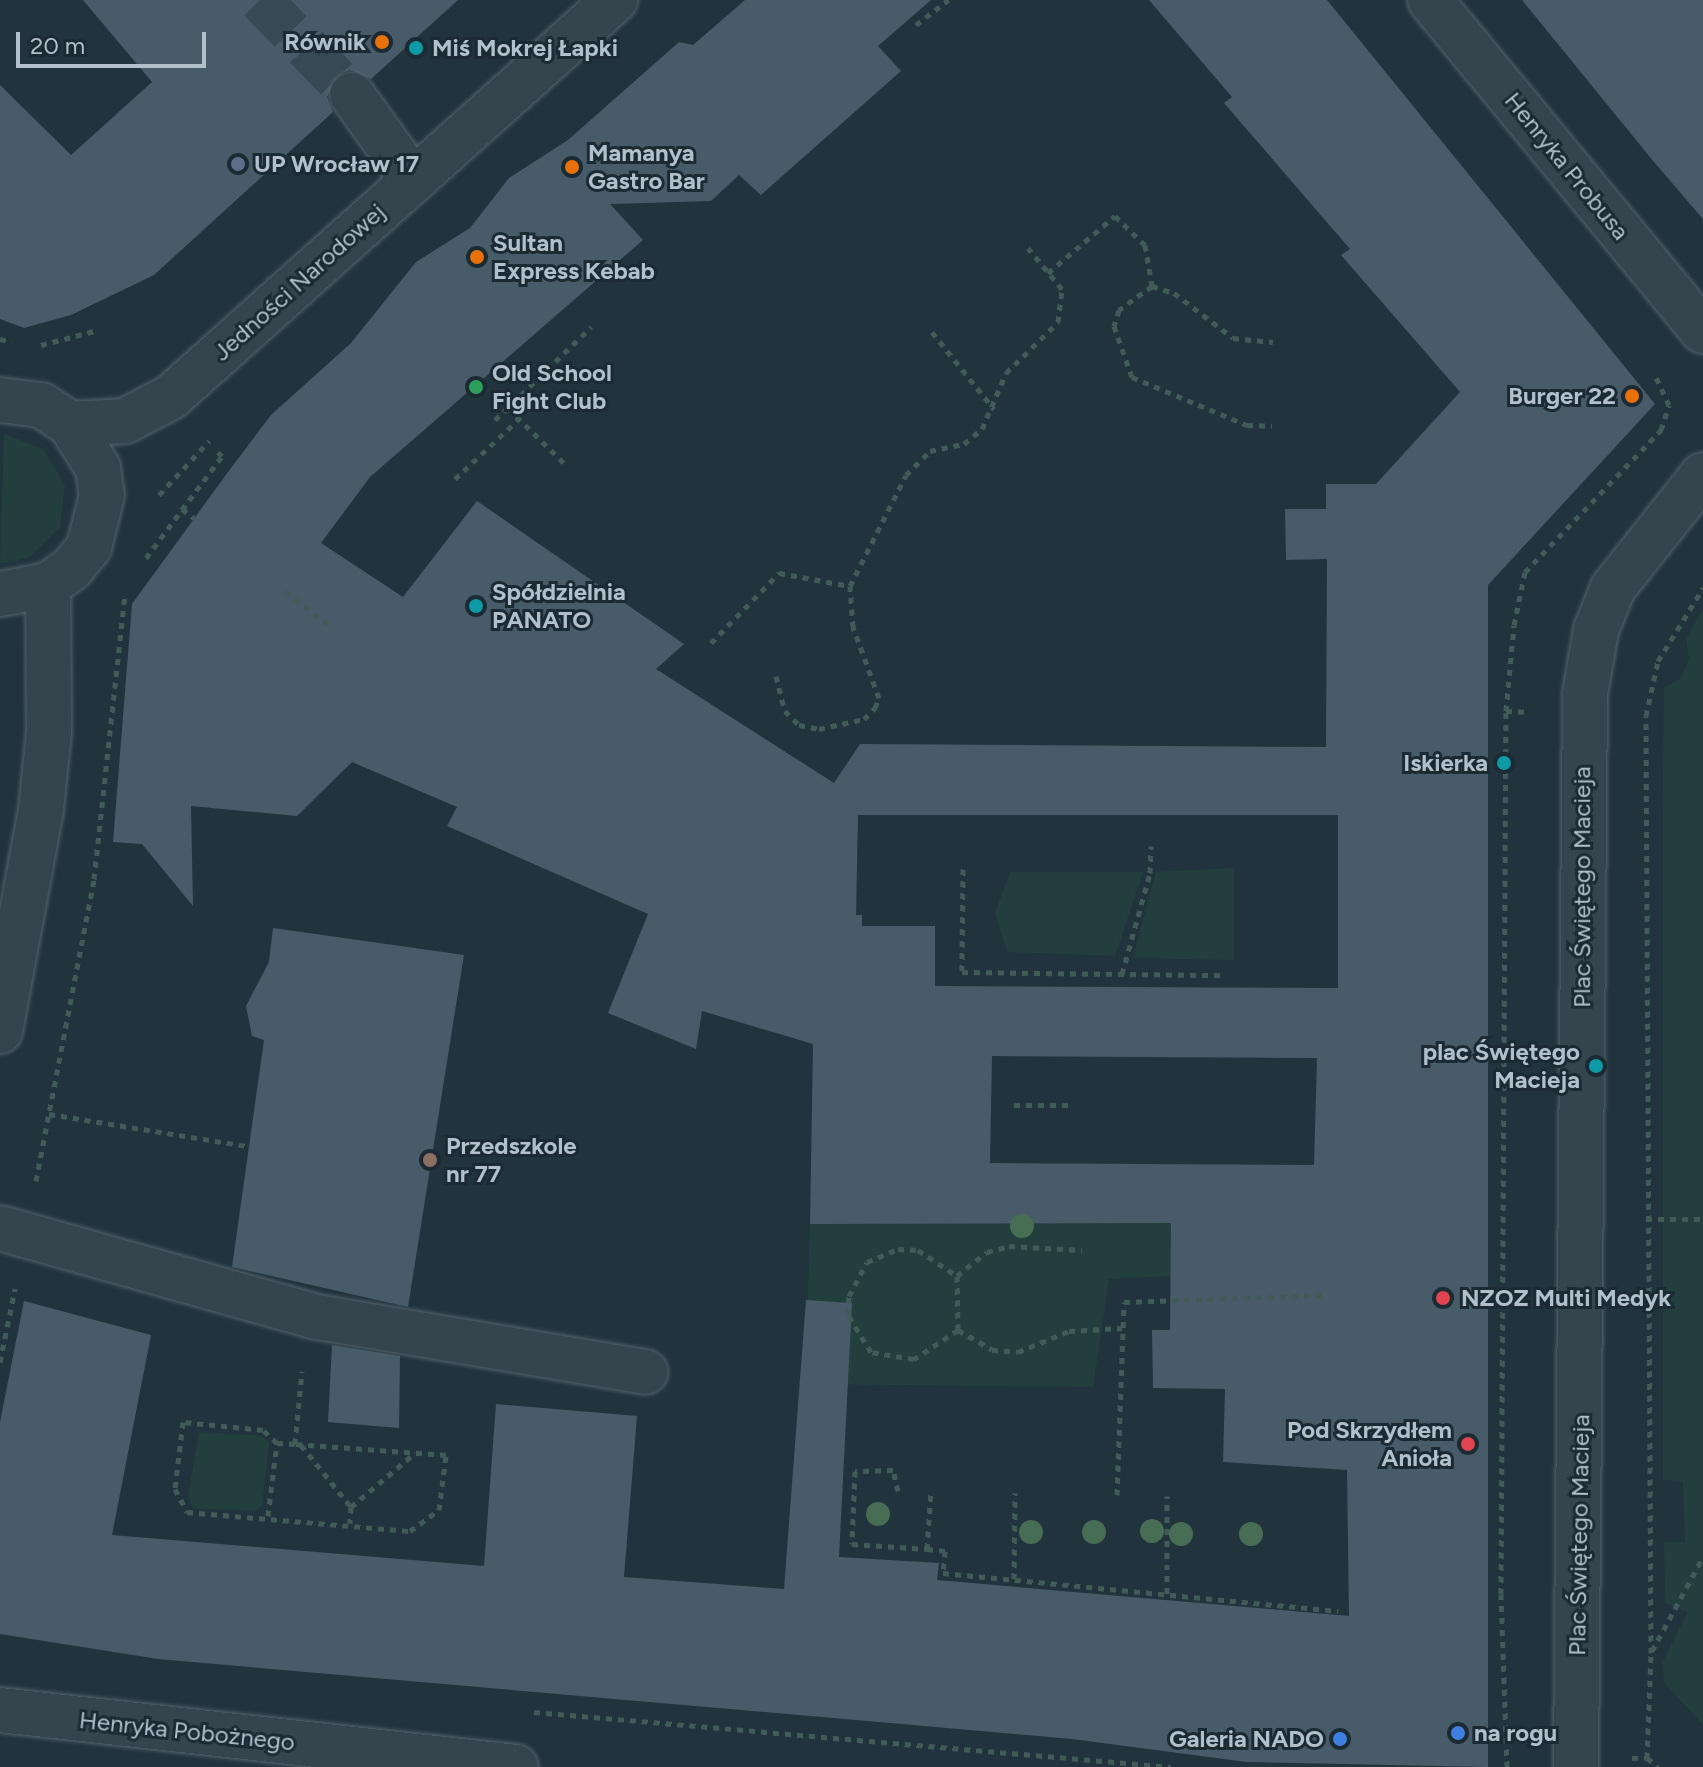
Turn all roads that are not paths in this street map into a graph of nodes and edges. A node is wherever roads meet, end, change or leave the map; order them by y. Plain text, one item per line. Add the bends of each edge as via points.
1 (615, 0) edge
2 (1430, 0) edge
3 (352, 95) tunnel mouth
4 (413, 180) junction
5 (1703, 331) edge
6 (0, 400) edge
7 (70, 424) junction
8 (1703, 475) edge
9 (48, 585) junction
10 (0, 594) edge
11 (0, 1031) edge
12 (12, 1231) edge
13 (645, 1372) dead end
14 (0, 1710) edge
15 (516, 1767) edge
16 (1576, 1767) edge

1 - 4 street, Jedności Narodowej
2 - 5 street, Henryka Probusa
3 - 4 street
4 - 7 street, Jedności Narodowej via 171,397 125,421
6 - 7 street via 41,405
7 - 9 street via 98,468 99,522 89,547
8 - 16 street, Plac Świętego Macieja via 1613,588 1596,630 1585,694
9 - 10 street
9 - 11 street via 44,778
12 - 13 street via 317,1317
14 - 15 street, Henryka Pobożnego

